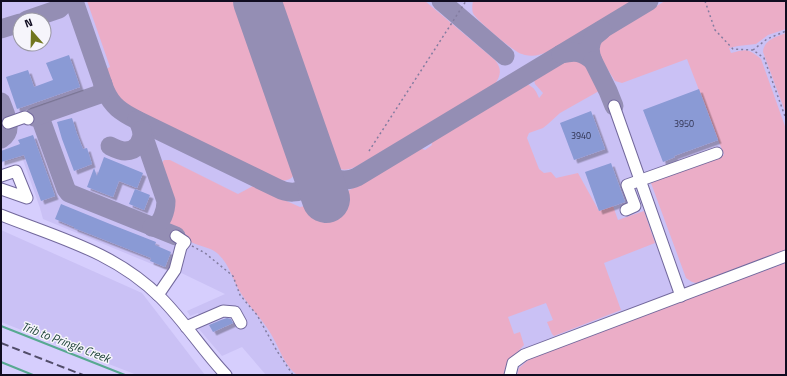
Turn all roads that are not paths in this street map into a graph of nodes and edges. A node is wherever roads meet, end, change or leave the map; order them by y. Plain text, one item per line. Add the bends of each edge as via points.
1 (614, 106) dead end
2 (28, 119) dead end
3 (8, 123) dead end
4 (717, 153) dead end
5 (1, 176) edge
6 (641, 181) junction
7 (1, 189) edge
8 (626, 210) dead end
9 (1, 215) edge
10 (181, 239) road end
11 (786, 256) edge
12 (158, 295) junction
13 (681, 296) junction
14 (241, 323) dead end
15 (186, 327) junction
16 (226, 375) edge
17 (510, 375) edge

1 - 6 street
2 - 3 street via 25,117
4 - 6 street
5 - 7 street via 16,171 27,198
6 - 8 street via 627,186 635,206
6 - 13 street
9 - 12 street via 98,253 128,271
10 - 12 street via 175,270
11 - 13 street
12 - 15 street
13 - 17 street via 524,355 514,363
14 - 15 street via 235,312 223,311
15 - 16 street

